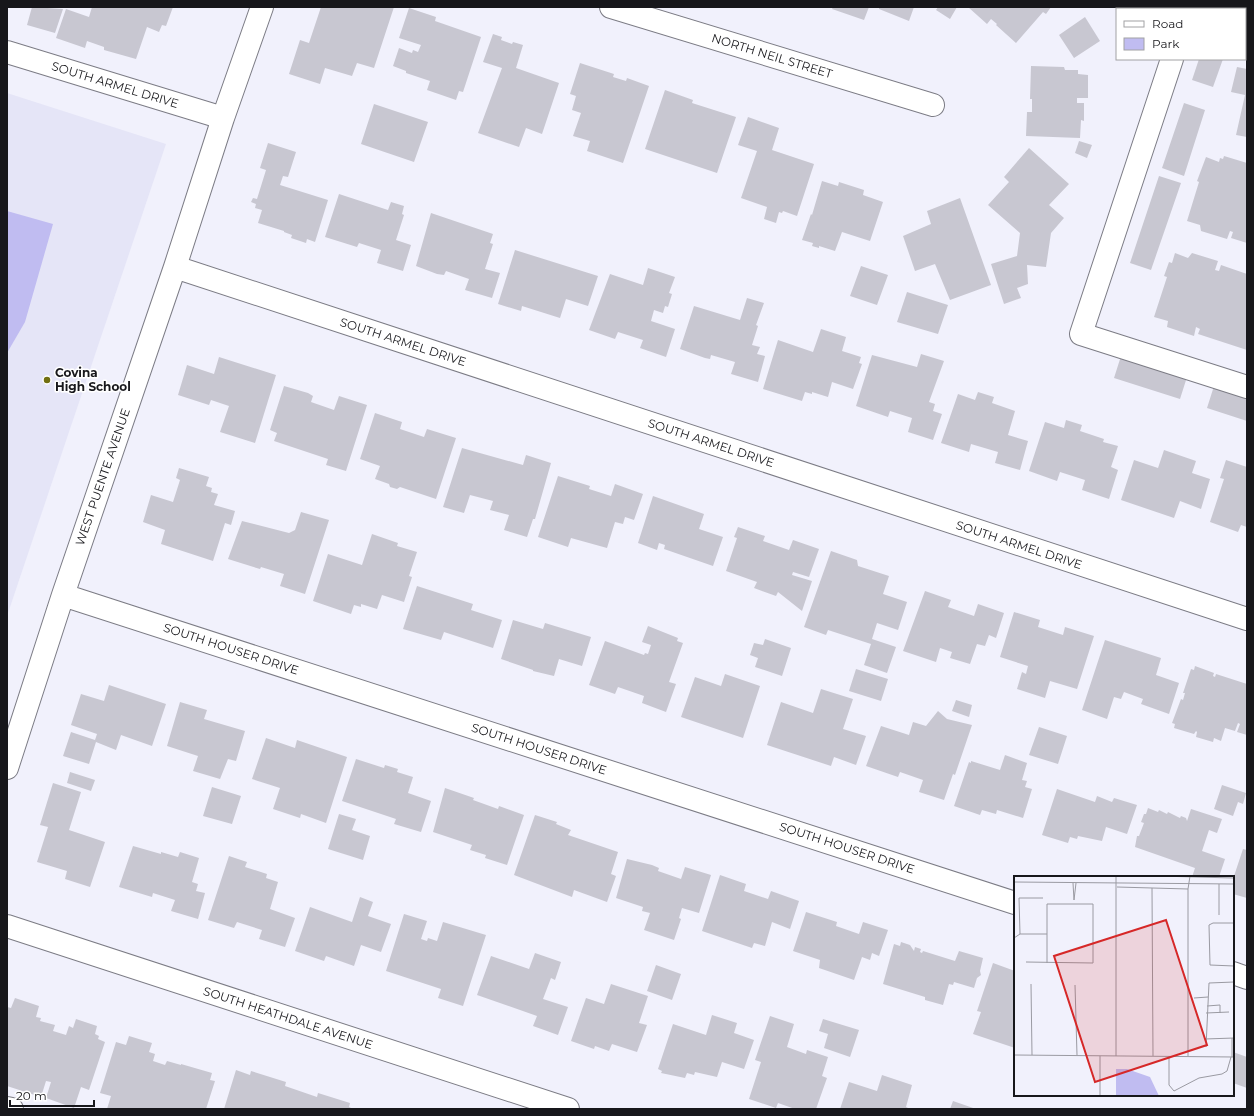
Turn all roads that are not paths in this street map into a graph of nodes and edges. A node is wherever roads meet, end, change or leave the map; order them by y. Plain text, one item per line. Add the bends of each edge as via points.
1 (262, 7) edge
2 (611, 7) edge
3 (7, 52) edge
4 (1172, 60) edge
5 (933, 105) dead end
6 (223, 118) junction
7 (175, 267) junction
8 (1247, 386) edge
9 (63, 595) junction
10 (1247, 620) edge
11 (11, 744) edge
12 (7, 768) edge
13 (1014, 903) edge
14 (7, 926) edge
15 (1234, 973) edge
16 (1247, 978) edge
17 (7, 1108) edge
18 (12, 1109) edge
19 (568, 1109) edge

1 - 6 street, WEST PUENTE AVENUE
2 - 5 street, NORTH NEIL STREET
3 - 6 street, SOUTH ARMEL DRIVE
4 - 8 street via 1081,334
6 - 7 street, WEST PUENTE AVENUE
7 - 9 street, WEST PUENTE AVENUE
7 - 10 street, SOUTH ARMEL DRIVE
9 - 11 street, WEST PUENTE AVENUE
9 - 13 street, SOUTH HOUSER DRIVE
11 - 12 street, WEST PUENTE AVENUE
14 - 19 street, SOUTH HEATHDALE AVENUE
15 - 16 street
17 - 18 street

